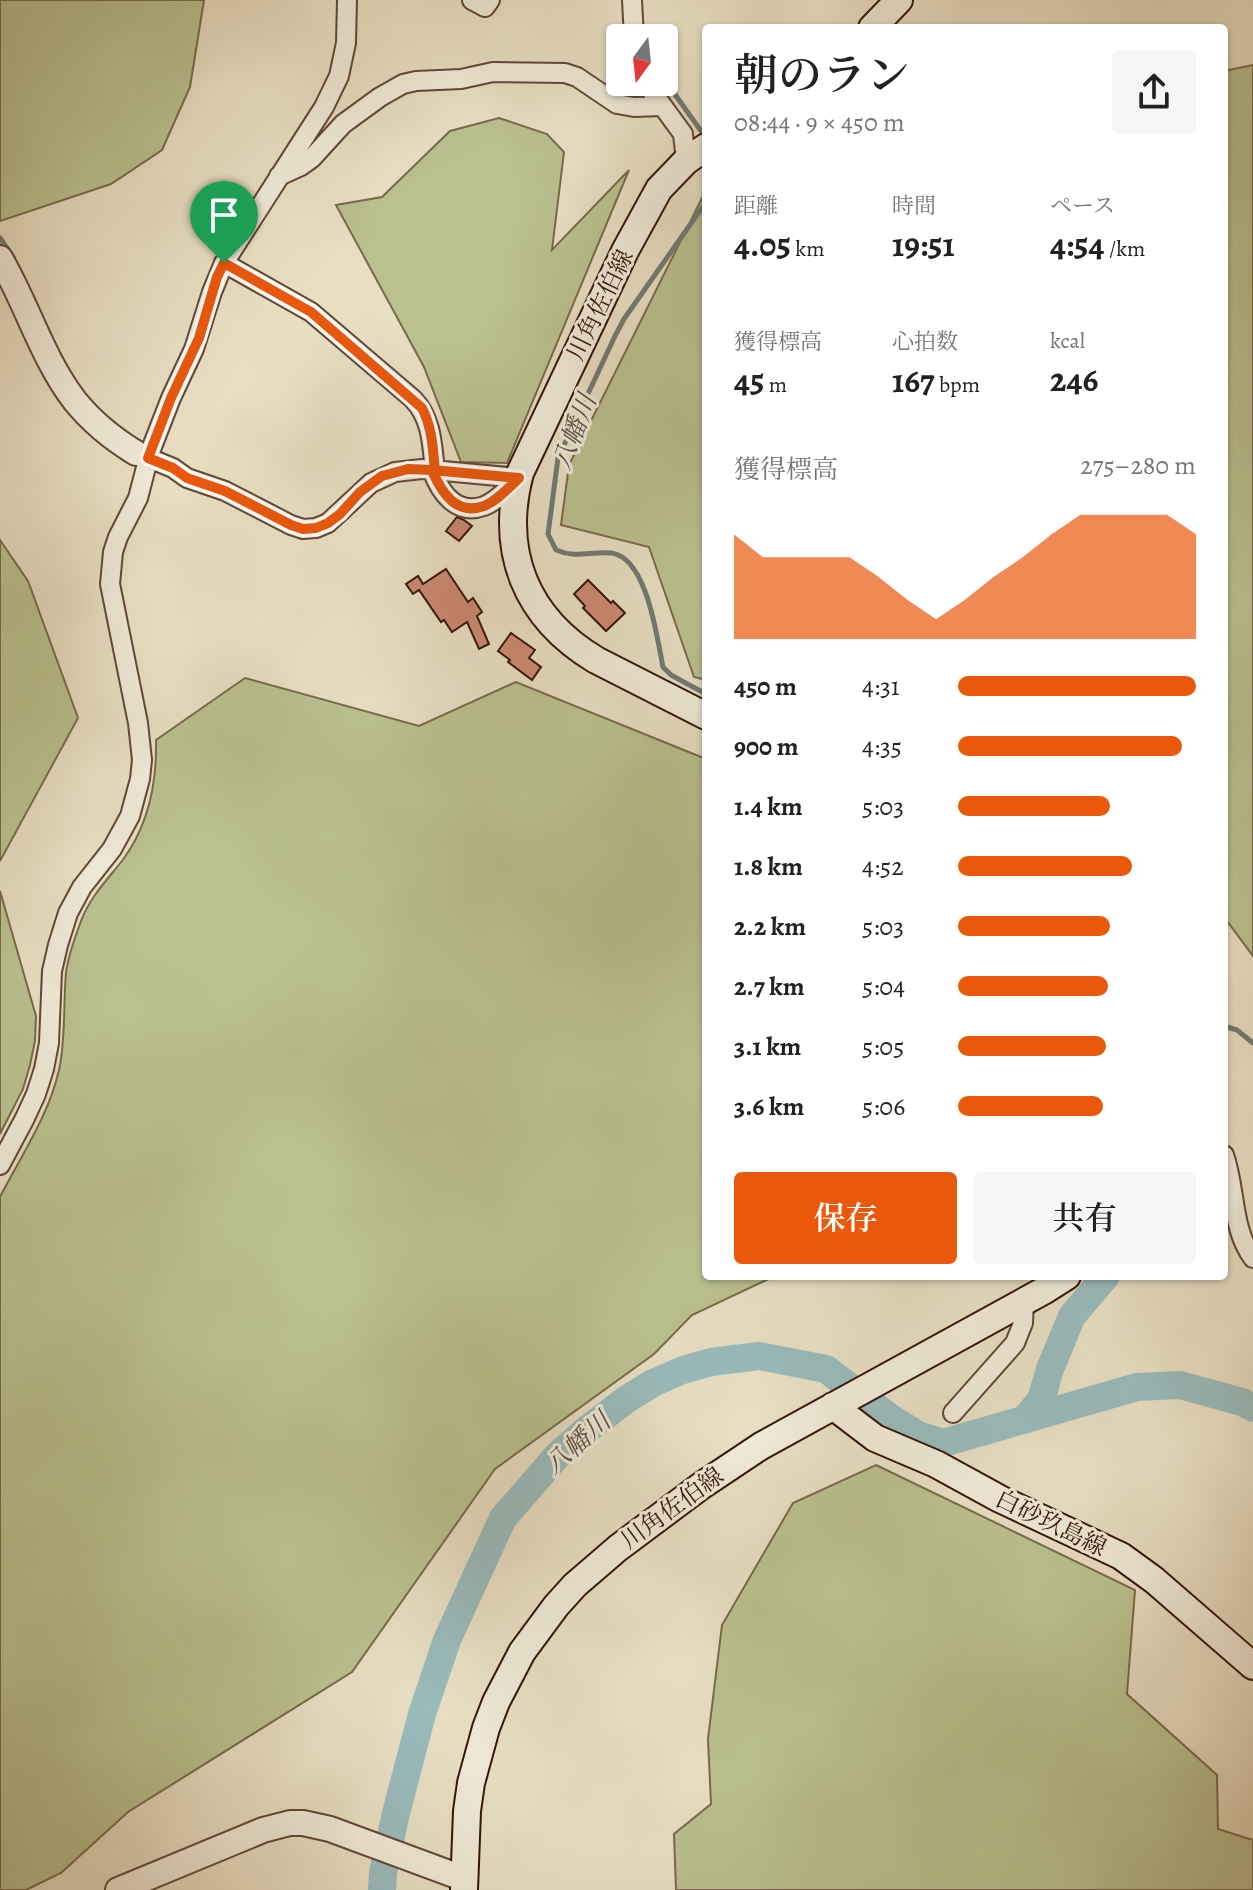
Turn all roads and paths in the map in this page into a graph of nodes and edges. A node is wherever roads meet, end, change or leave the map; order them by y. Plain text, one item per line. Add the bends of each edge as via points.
1 (347, 0) edge
2 (472, 0) edge
3 (490, 0) edge
4 (632, 0) edge
5 (899, 0) edge
6 (633, 24) edge
7 (876, 24) edge
8 (655, 96) edge
9 (662, 106) junction
10 (697, 154) edge
11 (279, 176) junction
12 (0, 258) edge
13 (224, 263) junction
14 (142, 456) junction
15 (434, 470) junction
16 (519, 478) junction
17 (702, 714) edge
18 (0, 1165) edge
19 (1228, 1170) edge
20 (1253, 1258) edge
21 (1060, 1280) edge
22 (1024, 1302) junction
23 (834, 1405) junction
24 (953, 1413) dead end
25 (1253, 1666) edge
26 (458, 1880) edge
27 (118, 1890) edge

1 - 11 street via 339,76
2 - 3 street via 485,7
4 - 6 street
5 - 7 main road
8 - 9 street
9 - 10 street
9 - 11 street via 617,104 565,73 493,72 416,81 380,97 343,124 312,158
10 - 16 main road, 川角佐伯線 via 659,189
11 - 13 street
12 - 14 street via 64,385 91,419
13 - 14 street via 199,338
13 - 15 street via 311,312 413,399 428,419
14 - 15 street via 303,529 328,523 382,476
14 - 18 street via 138,498 118,537 111,568 112,599 141,742 140,779 130,816 68,913 52,971 44,1069
15 - 16 street
15 - 16 street via 448,500 472,509 496,499
16 - 17 main road, 川角佐伯線 via 514,545 541,612 581,650
19 - 20 street via 1241,1237
21 - 22 main road, 川角佐伯線
22 - 23 main road, 川角佐伯線
22 - 24 street via 1015,1343
23 - 25 main road, 白砂玖島線 via 875,1438 1121,1556
23 - 26 main road, 川角佐伯線 via 731,1465 618,1548 575,1585 538,1628 502,1689 477,1755
26 - 27 street via 303,1823 276,1826

